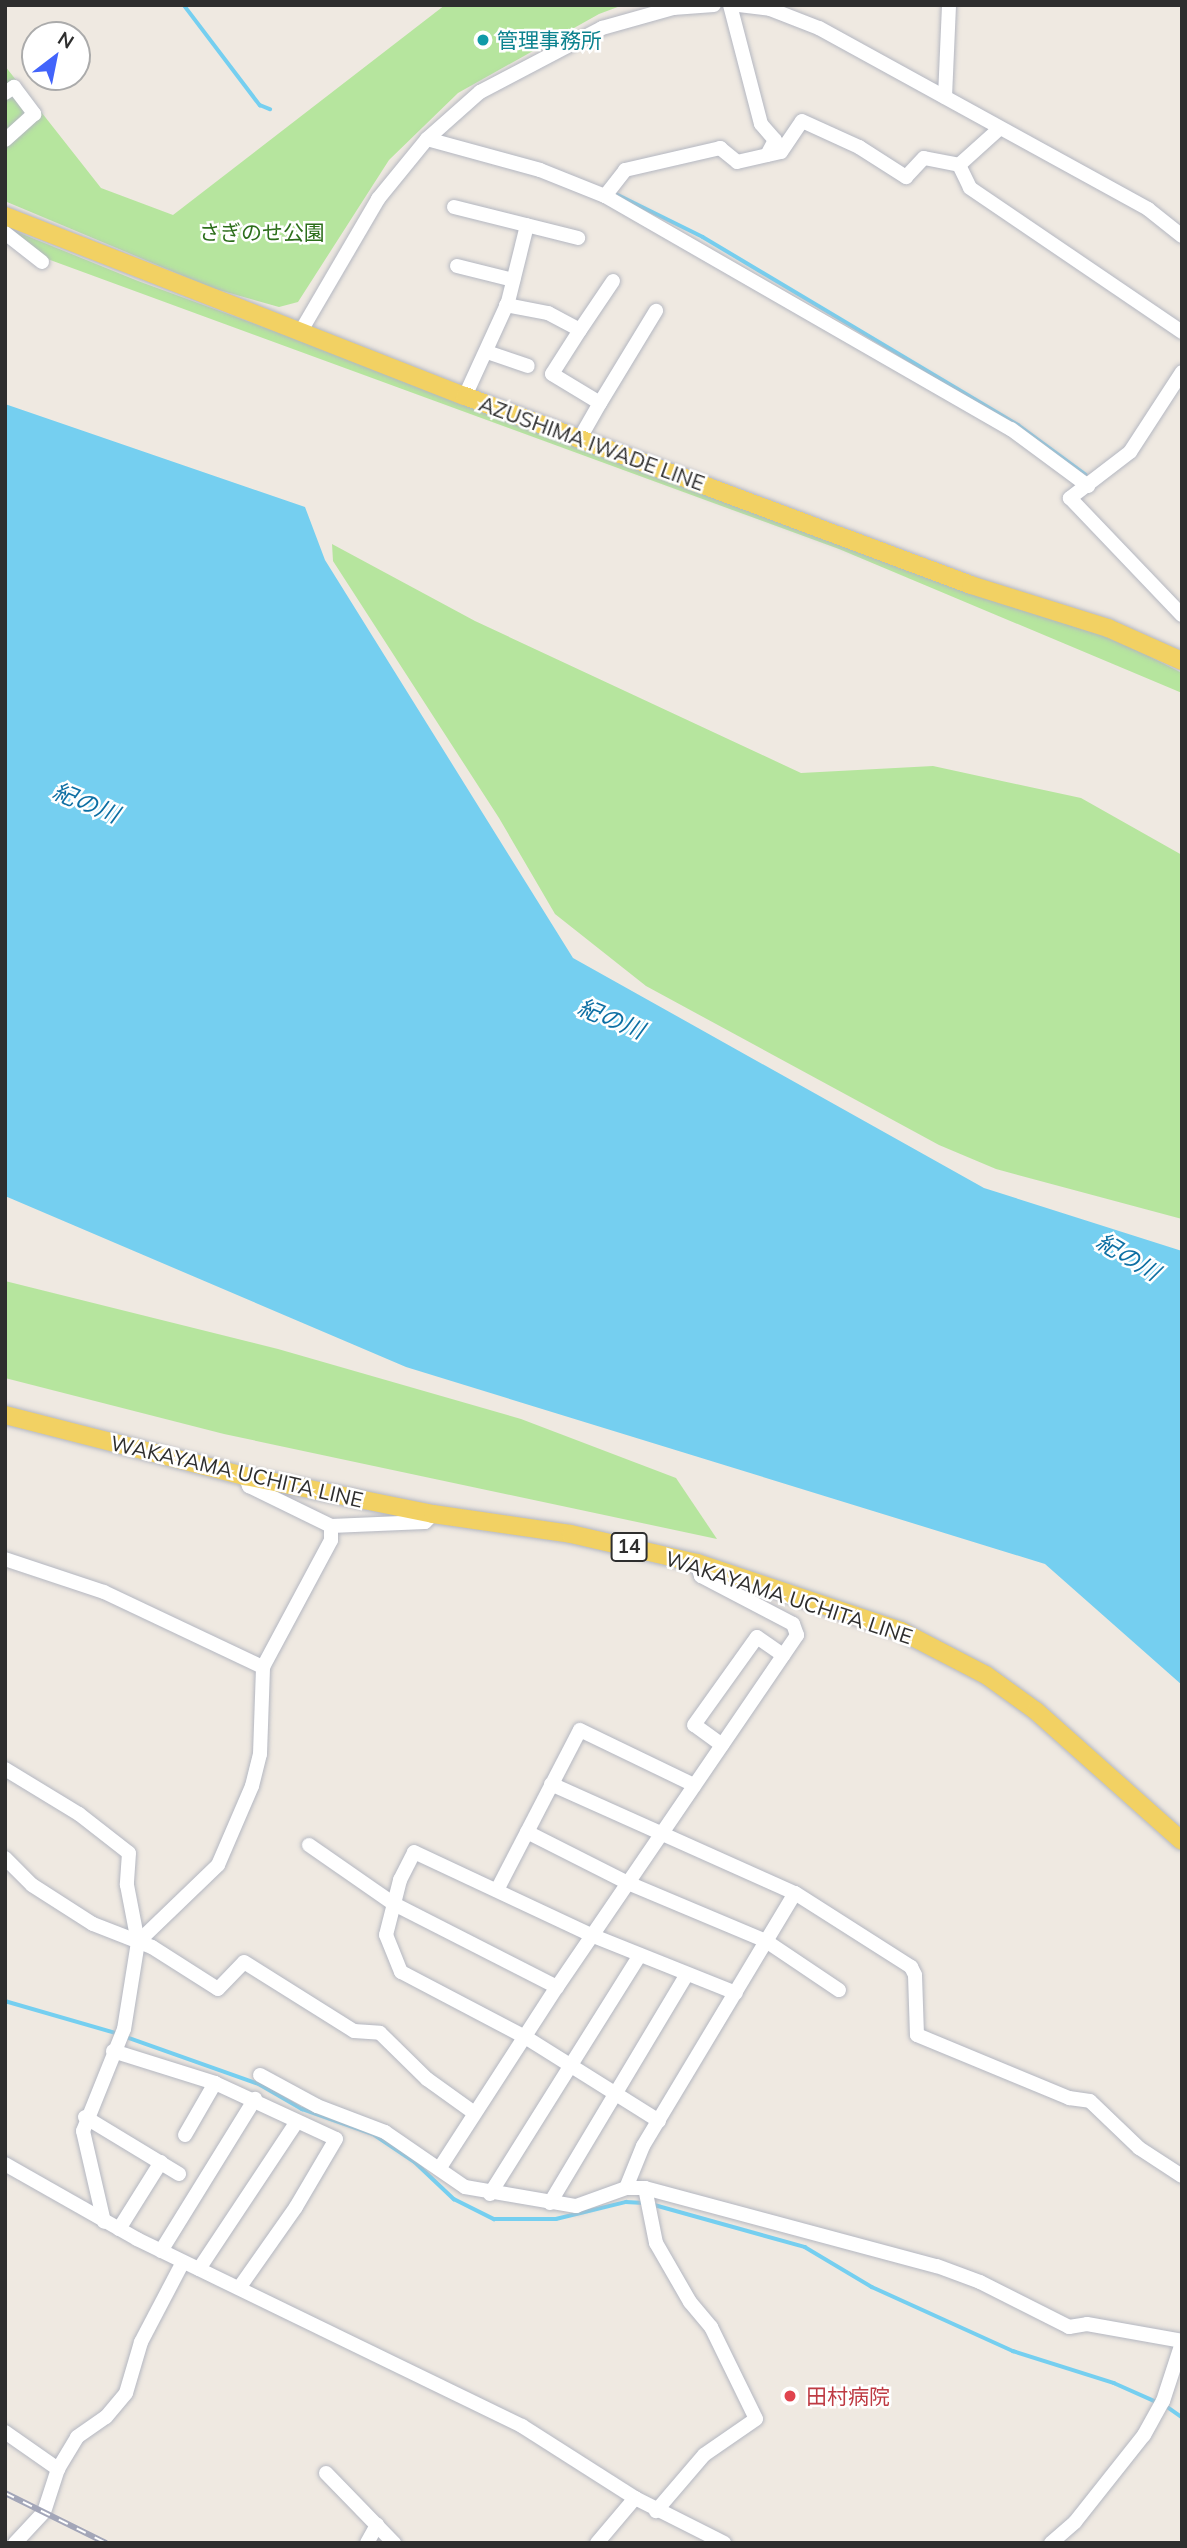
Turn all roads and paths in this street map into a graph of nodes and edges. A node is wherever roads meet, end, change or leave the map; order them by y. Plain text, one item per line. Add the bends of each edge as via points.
1 (714, 5) edge
2 (730, 5) edge
3 (739, 5) edge
4 (949, 5) edge
5 (5, 93) edge
6 (946, 97) junction
7 (999, 129) junction
8 (427, 139) junction
9 (5, 140) edge
10 (767, 155) junction
11 (959, 165) junction
12 (605, 196) junction
13 (454, 206) dead end
14 (5, 216) edge
15 (527, 225) junction
16 (5, 233) edge
17 (1182, 236) edge
18 (578, 238) dead end
19 (42, 262) dead end
20 (457, 266) dead end
21 (513, 280) junction
22 (613, 281) dead end
23 (506, 305) junction
24 (656, 311) dead end
25 (580, 330) junction
26 (301, 331) junction
27 (1182, 332) edge
28 (487, 352) junction
29 (528, 366) dead end
30 (1182, 372) edge
31 (465, 396) junction
32 (600, 403) junction
33 (580, 438) junction
34 (1088, 486) junction
35 (1182, 615) edge
36 (1182, 661) edge
37 (5, 1415) edge
38 (244, 1476) junction
39 (433, 1514) junction
40 (331, 1526) junction
41 (5, 1559) edge
42 (697, 1563) junction
43 (783, 1655) junction
44 (263, 1667) junction
45 (722, 1745) junction
46 (5, 1769) edge
47 (551, 1784) junction
48 (694, 1785) junction
49 (527, 1832) junction
50 (661, 1835) junction
51 (1182, 1841) edge
52 (309, 1845) dead end
53 (5, 1858) edge
54 (628, 1882) junction
55 (497, 1890) junction
56 (795, 1893) junction
57 (394, 1904) junction
58 (592, 1935) junction
59 (766, 1941) junction
60 (138, 1942) junction
61 (640, 1955) junction
62 (687, 1974) junction
63 (557, 1987) junction
64 (839, 1990) dead end
65 (736, 1993) junction
66 (525, 2037) junction
67 (119, 2040) junction
68 (570, 2065) junction
69 (260, 2075) dead end
70 (215, 2083) junction
71 (615, 2094) junction
72 (255, 2099) junction
73 (473, 2112) junction
74 (85, 2117) junction
75 (659, 2121) junction
76 (296, 2123) junction
77 (185, 2135) dead end
78 (161, 2162) junction
79 (5, 2164) edge
80 (441, 2166) junction
81 (179, 2174) dead end
82 (1182, 2176) edge
83 (626, 2188) junction
84 (645, 2190) junction
85 (490, 2194) junction
86 (550, 2203) junction
87 (104, 2222) junction
88 (119, 2229) junction
89 (162, 2251) junction
90 (183, 2262) junction
91 (199, 2269) junction
92 (239, 2288) junction
93 (1182, 2342) edge
94 (5, 2432) edge
95 (58, 2469) junction
96 (326, 2473) dead end
97 (635, 2498) junction
98 (656, 2511) junction
99 (377, 2525) junction
100 (15, 2543) edge
101 (367, 2543) edge
102 (394, 2543) edge
103 (597, 2543) edge
104 (724, 2543) edge
105 (1052, 2543) edge

1 - 8 street via 673,8 602,28 480,92
2 - 10 street via 761,124 775,140
3 - 6 street via 770,9 820,28
4 - 6 street
5 - 9 street via 14,87 34,114
6 - 7 street
7 - 11 street
7 - 17 street via 1148,209
8 - 12 street via 540,170
8 - 26 street via 378,199
10 - 11 street via 781,152 802,121 859,147 906,177 924,158
10 - 12 street via 737,162 720,148 625,170
11 - 27 street via 971,188
12 - 34 street via 1011,429
13 - 15 street
14 - 26 main road, AZUSHIMA IWADE LINE
15 - 18 street
15 - 21 street
16 - 19 street
20 - 21 street
21 - 23 street
22 - 25 street
23 - 25 street via 548,313
23 - 28 street
24 - 32 street
25 - 32 street via 552,374
26 - 31 main road, AZUSHIMA IWADE LINE
28 - 29 street
28 - 31 street
30 - 34 street via 1130,452
31 - 33 main road, AZUSHIMA IWADE LINE
32 - 33 street
33 - 36 main road, AZUSHIMA IWADE LINE via 971,585 1108,628
34 - 35 street via 1070,498
37 - 38 main road, WAKAYAMA UCHITA LINE / 14
38 - 39 main road, WAKAYAMA UCHITA LINE / 14
38 - 40 street via 249,1486
39 - 40 street via 425,1522
39 - 42 main road, WAKAYAMA UCHITA LINE / 14 via 571,1534
40 - 44 street via 331,1540
41 - 44 street via 104,1592
42 - 43 street via 701,1576 793,1624 797,1635
42 - 51 main road, WAKAYAMA UCHITA LINE / 14 via 901,1631 986,1675 1037,1711
43 - 45 street
43 - 45 street via 757,1637 694,1725
44 - 60 street via 260,1754 252,1787 218,1866
45 - 48 street
46 - 60 street via 79,1814 129,1853 127,1885
47 - 48 street via 580,1730
47 - 49 street
47 - 50 street
48 - 50 street
49 - 54 street
49 - 55 street
50 - 54 street
50 - 56 street
52 - 57 street
53 - 60 street via 32,1885 93,1924
54 - 58 street
54 - 59 street
55 - 57 street via 414,1852
55 - 58 street
56 - 59 street
56 - 82 street via 911,1967 917,2035 1069,2098 1090,2101 1139,2148
57 - 63 street
57 - 66 street via 386,1935 401,1972
58 - 61 street
58 - 63 street
59 - 64 street
59 - 65 street
60 - 67 street
60 - 73 street via 218,1989 244,1962 354,2031 380,2034 427,2079
61 - 62 street
61 - 68 street
62 - 65 street
62 - 71 street
63 - 66 street
65 - 75 street
66 - 68 street
66 - 73 street
67 - 70 street
67 - 74 street
68 - 71 street
68 - 85 street
69 - 80 street via 317,2106 385,2132
70 - 72 street
70 - 77 street
71 - 75 street
71 - 86 street
72 - 76 street
72 - 89 street
73 - 80 street
74 - 78 street
74 - 87 street via 83,2131
75 - 83 street via 630,2171
76 - 91 street
76 - 92 street via 336,2139 296,2207
78 - 81 street
78 - 88 street
79 - 87 street
80 - 85 street via 465,2187
83 - 84 street
83 - 86 street via 576,2206
84 - 93 street via 937,2266 1069,2327 1087,2324
84 - 98 street via 656,2243 690,2302 711,2327 756,2419 704,2455
85 - 86 street
87 - 88 street
88 - 89 street
89 - 90 street
90 - 91 street
90 - 95 street via 141,2342 126,2393 106,2417 77,2437
91 - 92 street
92 - 97 street via 522,2426
93 - 105 street via 1160,2407 1075,2522
94 - 95 street
95 - 100 street via 44,2512
96 - 99 street
97 - 98 street
97 - 103 street
98 - 104 street
99 - 101 street
99 - 102 street

